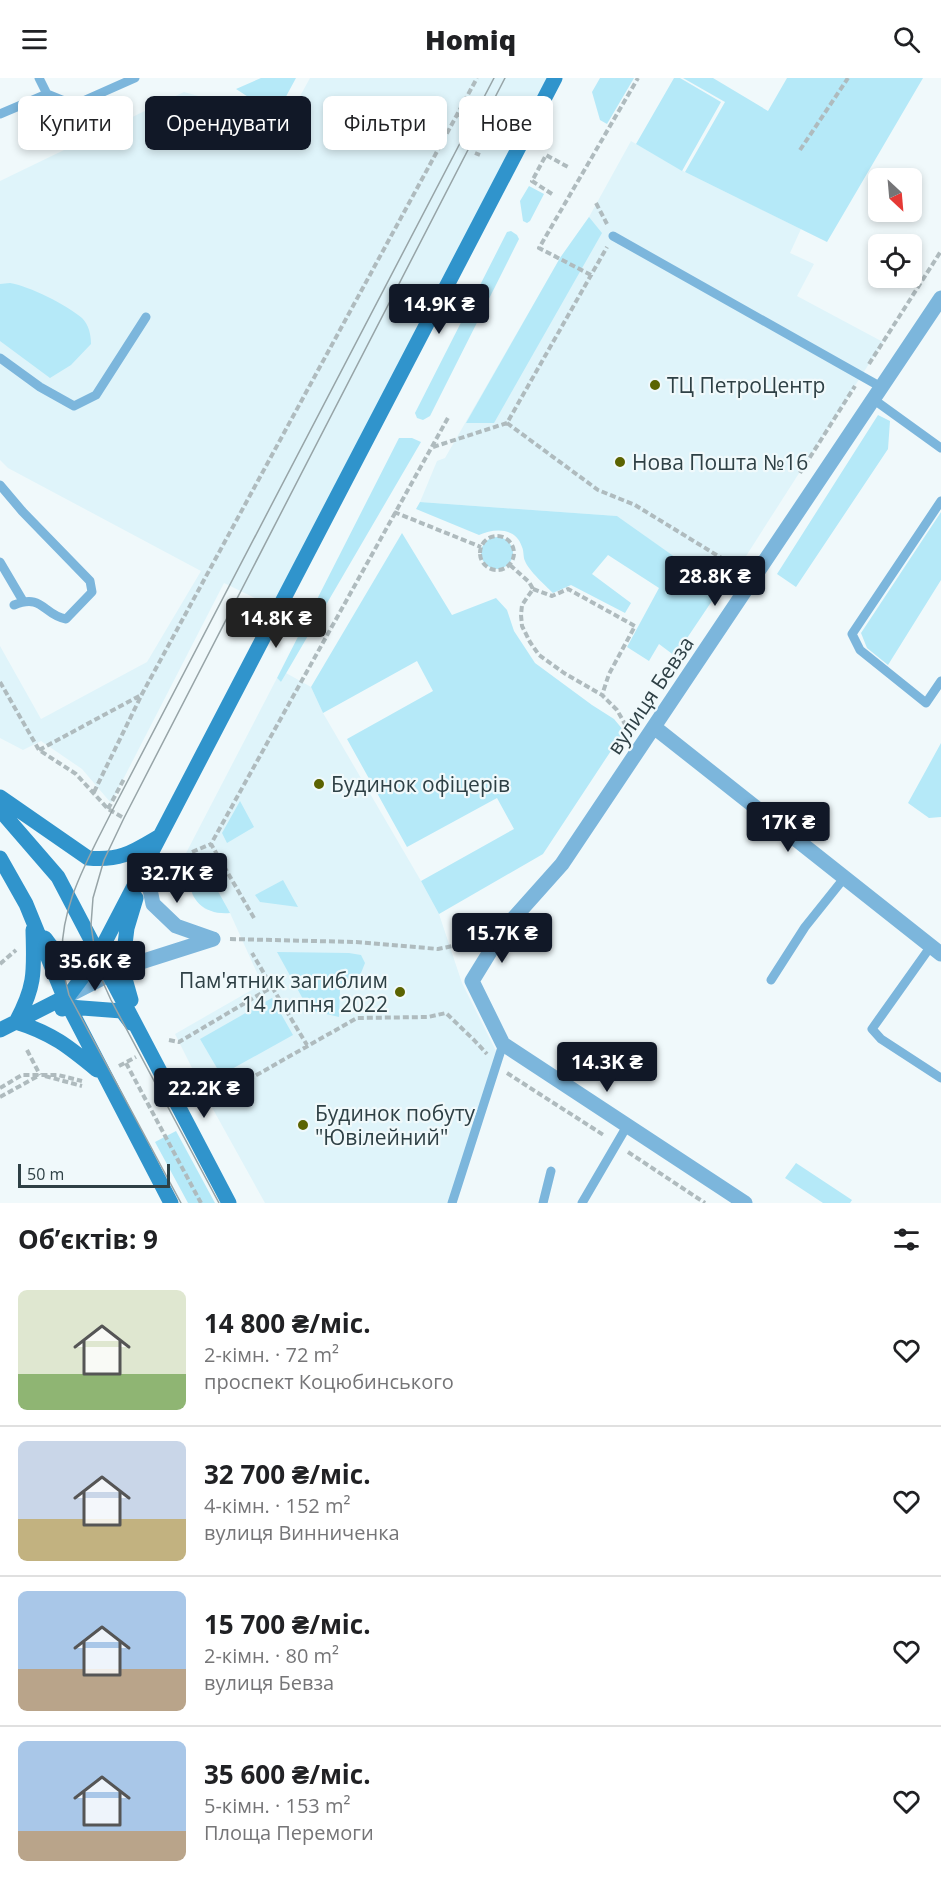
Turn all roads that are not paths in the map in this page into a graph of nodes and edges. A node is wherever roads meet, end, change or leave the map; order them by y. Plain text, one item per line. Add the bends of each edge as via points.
1 (39, 78) edge
2 (135, 78) edge
3 (555, 78) edge
4 (47, 94) junction
5 (0, 114) edge
6 (613, 236) road end
7 (941, 298) edge
8 (146, 317) dead end
9 (0, 358) edge
10 (877, 393) junction
11 (941, 448) edge
12 (0, 485) edge
13 (941, 501) edge
14 (0, 562) edge
15 (941, 681) edge
16 (654, 727) junction
17 (0, 796) edge
18 (0, 810) edge
19 (160, 836) junction
20 (0, 858) edge
21 (145, 865) junction
22 (845, 877) junction
23 (33, 921) junction
24 (936, 950) edge
25 (99, 954) junction
26 (115, 971) junction
27 (771, 980) dead end
28 (67, 1000) junction
29 (9, 1025) edge
30 (503, 1044) junction
31 (143, 1054) junction
32 (109, 1071) junction
33 (941, 1078) edge
34 (627, 1126) junction
35 (551, 1171) dead end
36 (171, 1203) edge
37 (229, 1203) edge
38 (452, 1203) edge
39 (543, 1203) edge
40 (582, 1203) edge
41 (745, 1203) edge

1 - 4 lane
2 - 4 lane via 74,105
3 - 19 main road
4 - 5 lane
6 - 10 lane via 861,376
7 - 10 street, вулиця Бевза
8 - 9 lane via 96,394 74,406
10 - 11 lane
10 - 16 street, вулиця Бевза
12 - 14 lane via 90,581 92,592 66,619 60,618 36,601 19,603
13 - 15 lane via 852,634 860,650 926,703
16 - 22 street
16 - 30 street, вулиця Бевза via 562,864 504,929 472,981
17 - 19 main road via 88,858 104,860 128,855
18 - 25 main road via 58,877
19 - 21 main road
20 - 23 main road
21 - 25 main road
21 - 26 main road
21 - 26 street via 153,904 176,926 213,939
22 - 24 street
22 - 27 lane via 805,927
23 - 25 main road via 63,957
23 - 28 main road
23 - 29 main road via 33,982 28,1000
24 - 33 lane via 872,1029
25 - 26 main road
25 - 28 main road
26 - 28 street
26 - 31 main road via 128,991
28 - 29 main road
28 - 31 main road via 122,1011
28 - 32 main road
29 - 32 main road via 39,1029
30 - 34 street
30 - 38 lane
31 - 37 main road
32 - 36 main road
34 - 40 lane
34 - 41 street
35 - 39 lane

